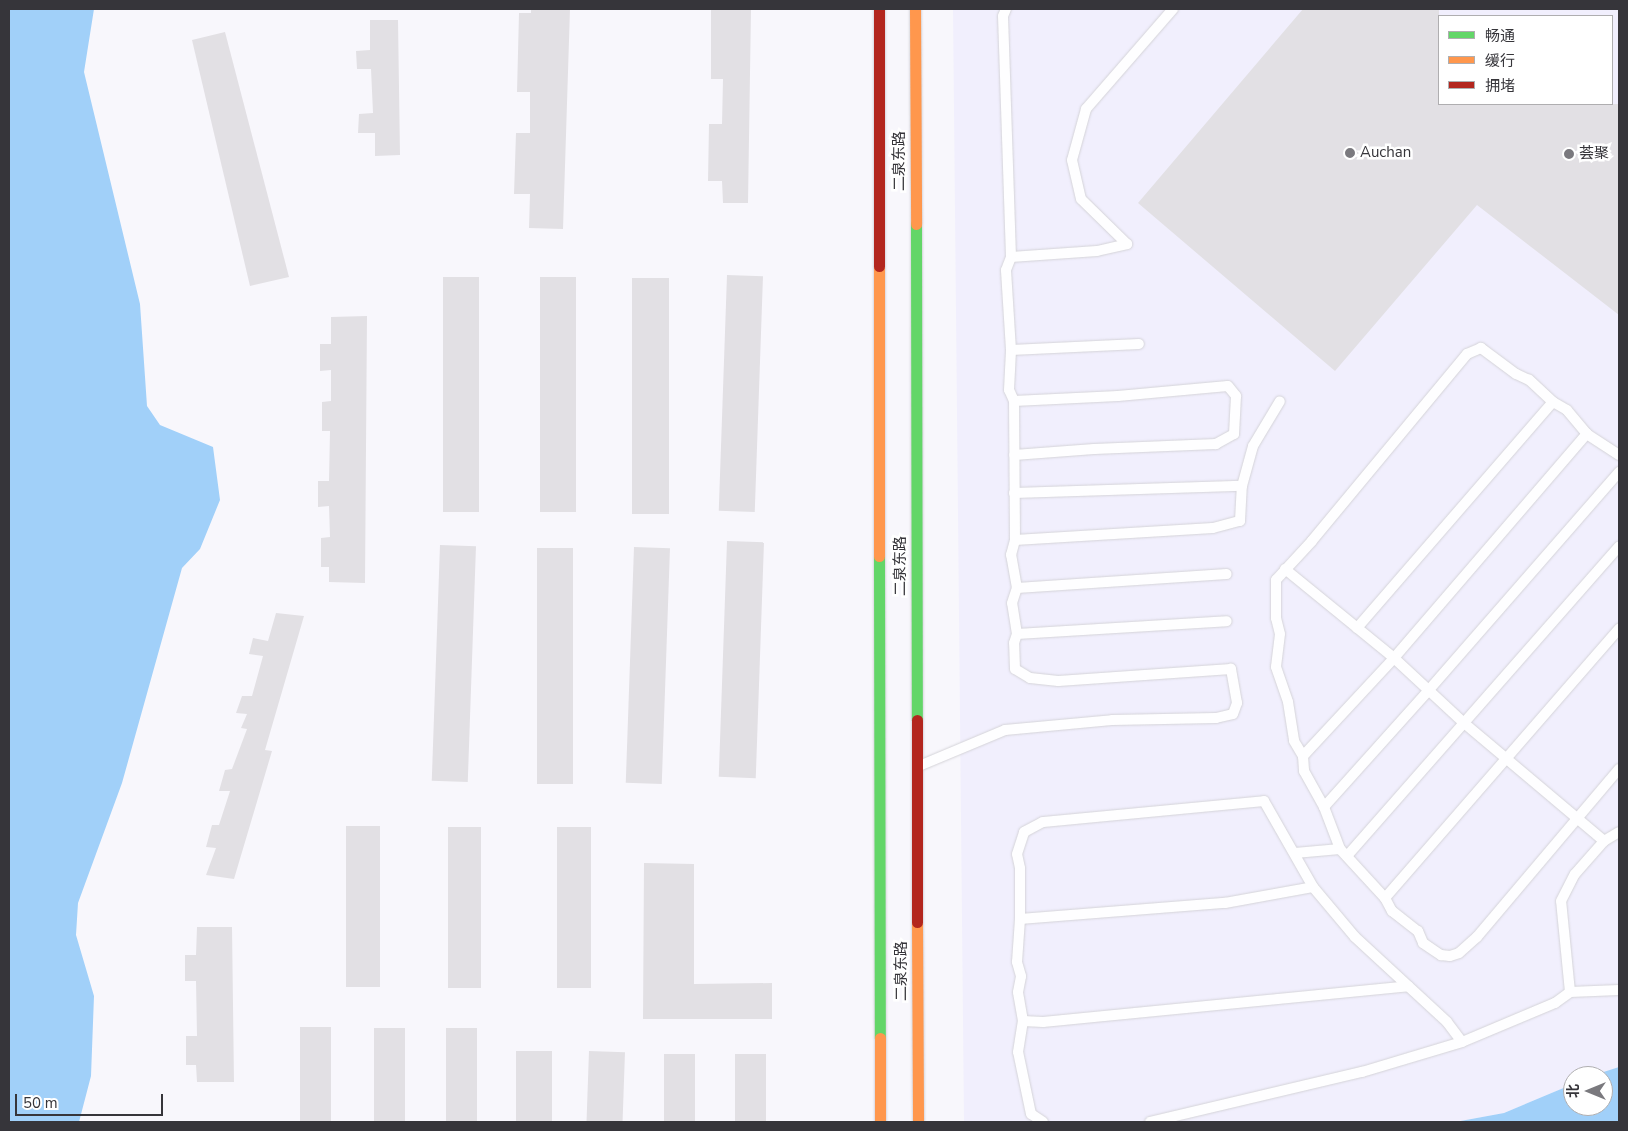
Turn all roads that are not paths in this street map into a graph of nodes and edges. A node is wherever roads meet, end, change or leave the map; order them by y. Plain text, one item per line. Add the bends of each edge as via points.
1 (879, 9) edge
2 (915, 9) edge
3 (1006, 9) edge
4 (1173, 9) edge
5 (1011, 257) junction
6 (1139, 344) dead end
7 (1011, 350) junction
8 (1014, 401) junction
9 (1280, 401) dead end
10 (1553, 402) junction
11 (1588, 434) junction
12 (1014, 455) junction
13 (1619, 456) edge
14 (1619, 472) edge
15 (1242, 486) junction
16 (1014, 494) junction
17 (1015, 540) junction
18 (1619, 546) edge
19 (1285, 569) junction
20 (1227, 574) dead end
21 (1017, 588) junction
22 (1227, 621) dead end
23 (1356, 628) junction
24 (1619, 629) edge
25 (1017, 634) junction
26 (1394, 658) junction
27 (1428, 691) junction
28 (1464, 723) junction
29 (1303, 756) junction
30 (1505, 759) junction
31 (916, 768) junction
32 (1619, 770) edge
33 (1324, 807) junction
34 (1578, 819) junction
35 (1619, 832) edge
36 (1604, 841) junction
37 (1344, 852) junction
38 (1295, 853) junction
39 (1313, 888) junction
40 (1385, 898) junction
41 (1020, 919) junction
42 (1408, 986) junction
43 (1619, 990) edge
44 (1570, 992) junction
45 (1022, 1021) junction
46 (1462, 1042) junction
47 (880, 1122) edge
48 (918, 1122) edge
49 (1043, 1122) edge
50 (1150, 1122) edge

1 - 47 main road, 二泉东路
2 - 31 main road, 二泉东路
3 - 5 lane via 1003,16
4 - 5 lane via 1086,109 1072,160 1081,199 1127,244 1097,251
5 - 7 lane via 1006,270
6 - 7 lane
7 - 8 lane via 1009,390
8 - 12 lane
8 - 12 lane via 1228,386 1236,396 1234,434 1216,444 1094,448
9 - 15 lane via 1254,446
10 - 11 lane via 1567,410
10 - 19 lane via 1529,380 1482,348 1467,354 1312,542
10 - 23 lane
11 - 13 lane
11 - 26 lane
12 - 16 lane
14 - 27 lane
15 - 16 lane
15 - 17 lane via 1240,520 1213,528
16 - 17 lane
17 - 21 lane via 1011,555
18 - 28 lane
19 - 23 lane
19 - 29 lane via 1276,580 1276,618 1280,634 1276,667 1288,702 1294,741
20 - 21 lane
21 - 25 lane via 1012,603
22 - 25 lane
23 - 26 lane
24 - 30 lane
25 - 31 lane via 1015,669 1030,678 1058,681 1231,669 1237,703 1233,714 1216,718 1112,720 1005,730
26 - 27 lane
26 - 29 lane
27 - 28 lane
27 - 33 lane
28 - 30 lane
28 - 37 lane
29 - 33 lane via 1304,771
30 - 34 lane
30 - 40 lane
31 - 48 main road, 二泉东路
32 - 34 lane
33 - 37 lane
34 - 36 lane
34 - 40 lane via 1477,937 1459,953 1441,955 1423,943 1418,931 1392,912
35 - 36 lane
36 - 44 lane via 1575,874 1561,901
37 - 38 lane
37 - 40 lane
38 - 39 lane
38 - 41 lane via 1264,801 1043,822 1024,832 1017,854
39 - 41 lane via 1225,902
39 - 42 lane via 1355,937
41 - 45 lane via 1017,962 1021,976 1018,992
42 - 45 lane via 1043,1022
42 - 46 lane via 1447,1022
43 - 44 lane
44 - 46 lane via 1554,1003
45 - 49 lane via 1018,1052 1031,1114
46 - 50 lane via 1362,1072

